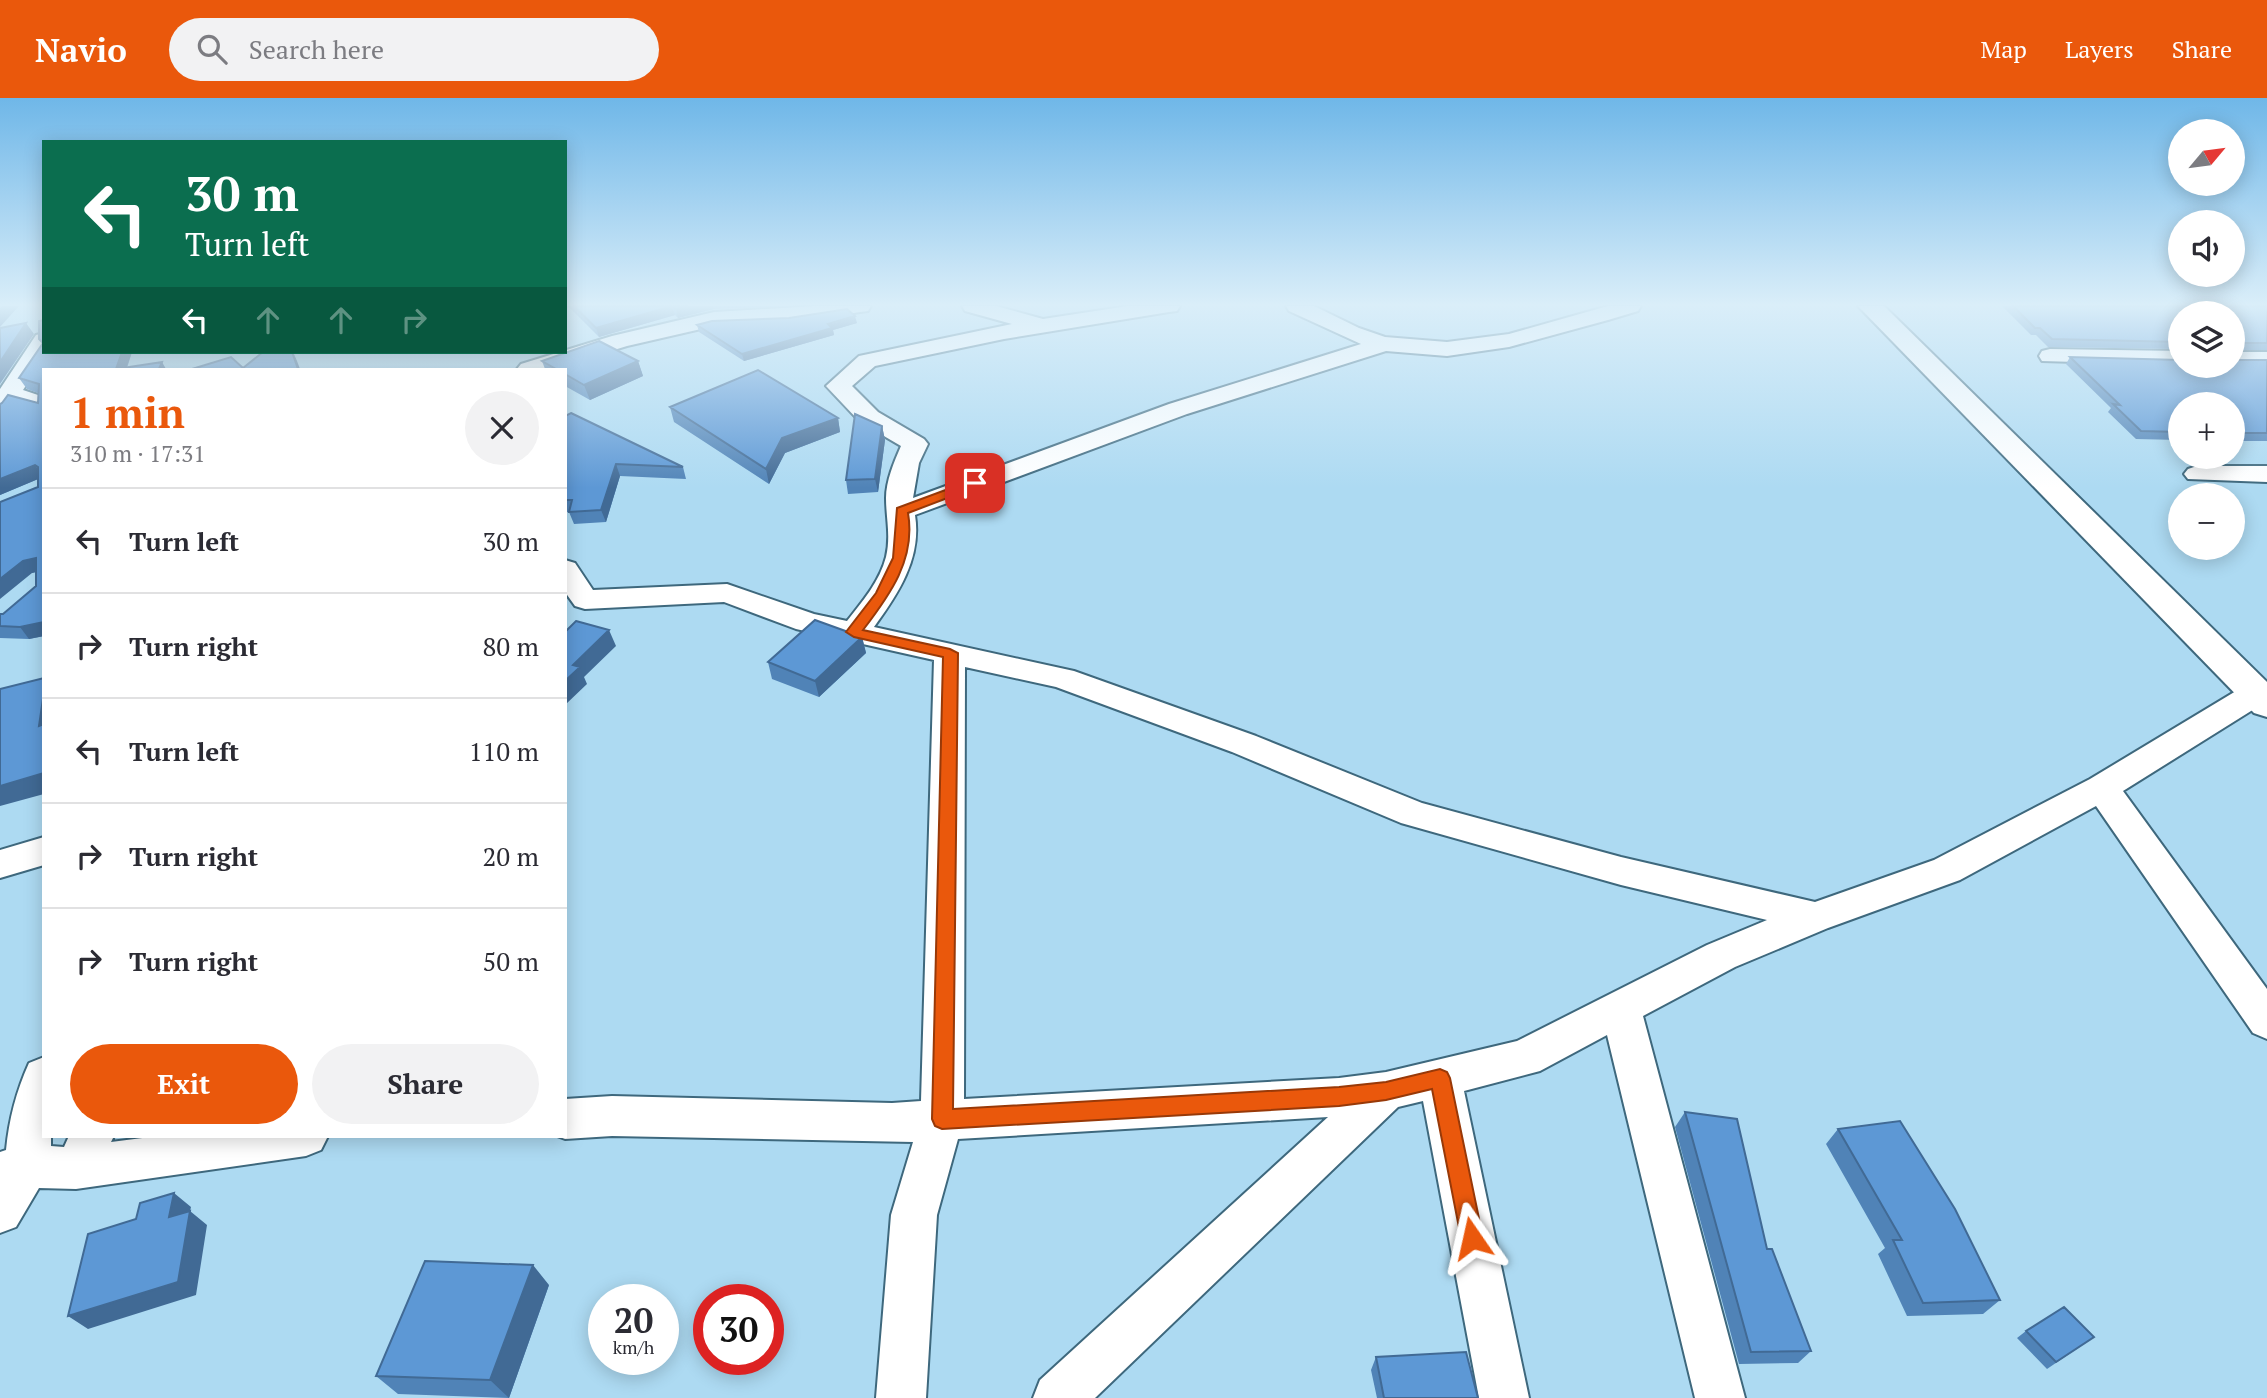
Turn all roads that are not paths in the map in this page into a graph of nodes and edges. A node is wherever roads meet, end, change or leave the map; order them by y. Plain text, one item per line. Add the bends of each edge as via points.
1 (27, 367) edge
2 (860, 367) edge
3 (1312, 367) edge
4 (1931, 367) edge
5 (5, 400) edge
6 (42, 405) edge
7 (2197, 474) dead end
8 (2267, 474) edge
9 (901, 511) junction
10 (567, 577) edge
11 (575, 607) edge
12 (854, 632) junction
13 (950, 653) junction
14 (2262, 698) edge
15 (2102, 788) junction
16 (42, 852) edge
17 (0, 864) edge
18 (1815, 917) junction
19 (1621, 1008) junction
20 (2267, 1021) edge
21 (1440, 1078) junction
22 (42, 1082) edge
23 (1386, 1091) junction
24 (567, 1119) edge
25 (942, 1119) junction
26 (278, 1138) edge
27 (84, 1152) edge
28 (13, 1170) edge
29 (0, 1211) edge
30 (901, 1398) edge
31 (1058, 1398) edge
32 (1504, 1398) edge
33 (1720, 1398) edge

1 - 5 street
2 - 9 street via 838,386 869,417 915,444 899,496
3 - 9 street via 1178,408
4 - 14 main road
5 - 6 street
7 - 8 street
9 - 12 street via 900,558 883,594
10 - 11 street
11 - 12 street via 727,593 807,622
12 - 13 street
13 - 18 street via 1063,678 1244,744 1413,814 1621,871
13 - 25 street
14 - 15 street
15 - 18 street via 1947,870
15 - 20 street
16 - 17 street
18 - 19 street via 1721,956
19 - 21 street via 1525,1058
19 - 33 street
21 - 23 street
21 - 32 street
22 - 28 street
23 - 25 street
23 - 31 street
24 - 25 street via 891,1123
25 - 30 street via 915,1215
26 - 27 street
27 - 28 street
28 - 29 street

